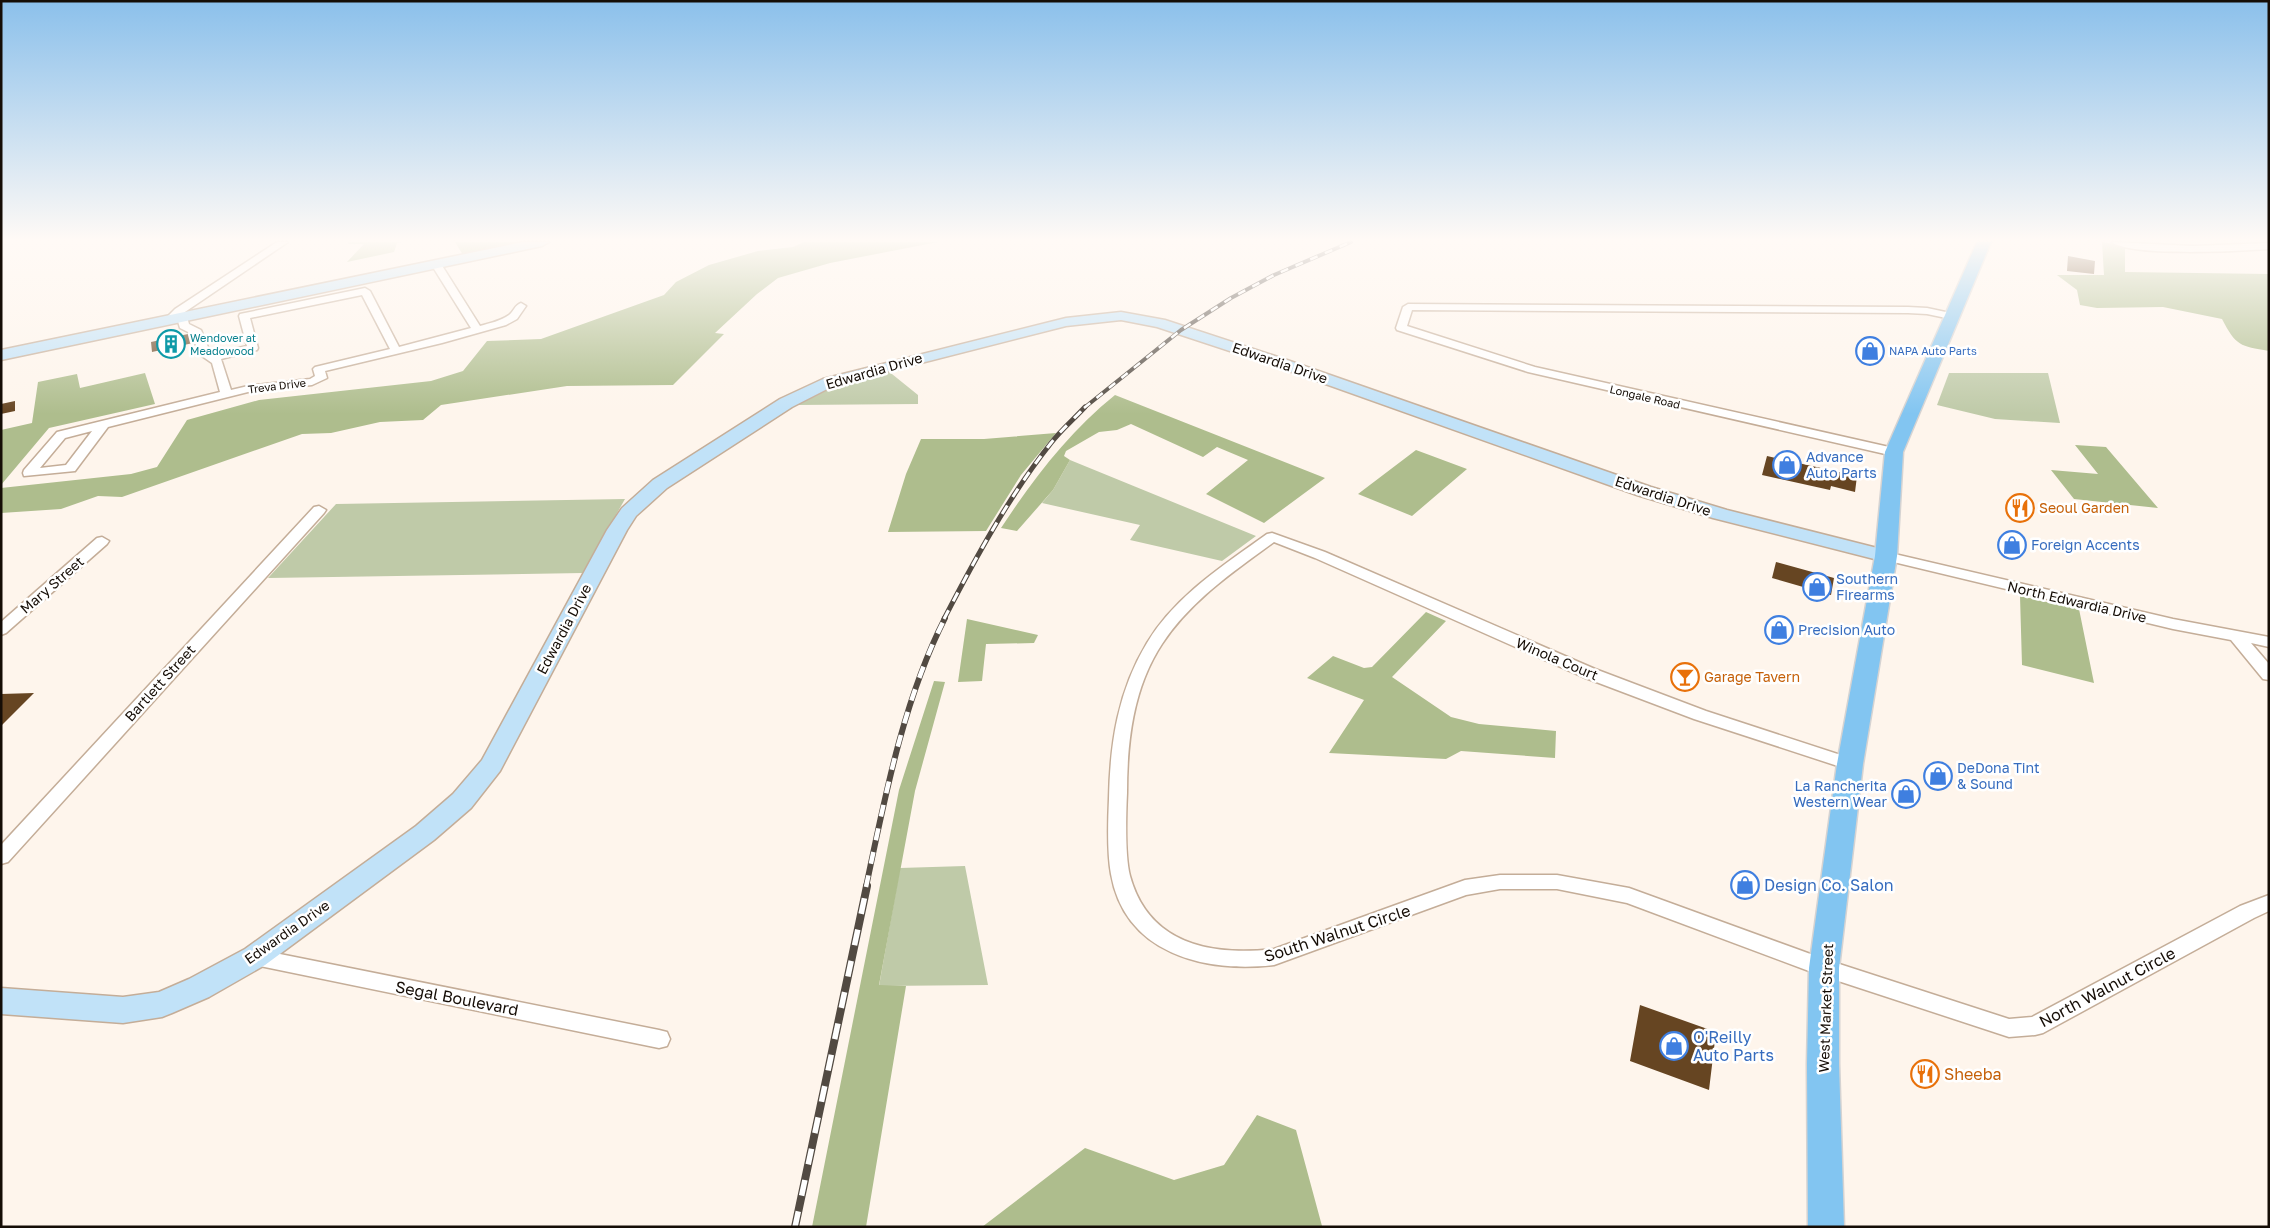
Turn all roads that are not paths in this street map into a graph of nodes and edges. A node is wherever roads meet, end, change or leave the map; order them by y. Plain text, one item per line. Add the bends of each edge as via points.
1 (197, 299) edge
2 (277, 299) edge
3 (325, 299) edge
4 (369, 299) edge
5 (458, 299) edge
6 (1958, 299) edge
7 (521, 306) dead end
8 (1951, 316) junction
9 (184, 320) junction
10 (477, 329) junction
11 (396, 351) junction
12 (1, 355) edge
13 (213, 357) junction
14 (227, 395) junction
15 (103, 425) junction
16 (1894, 452) junction
17 (320, 510) dead end
18 (1272, 537) joint
19 (102, 541) dead end
20 (1886, 556) junction
21 (1, 630) edge
22 (2238, 638) junction
23 (2266, 646) edge
24 (2269, 675) edge
25 (1850, 764) junction
26 (1, 857) edge
27 (2269, 903) edge
28 (255, 957) junction
29 (1824, 968) junction
30 (1, 1000) edge
31 (659, 1039) dead end
32 (1826, 1227) edge

1 - 9 street via 179,311
2 - 9 main road
3 - 13 street via 244,316 253,348
4 - 11 street
5 - 10 street
6 - 8 main road, West Market Street
7 - 10 street, Treva Drive via 509,321
8 - 16 main road, West Market Street
8 - 16 street, Longale Road via 1908,310 1408,307 1400,328 1532,370
9 - 12 main road
9 - 13 street via 197,332 205,354
10 - 11 street, Treva Drive
11 - 14 street, Treva Drive via 319,369 321,378 312,382 256,387
13 - 14 street
14 - 15 street, Treva Drive
15 - 15 street, Treva Drive via 61,435 29,473 70,468
16 - 20 main road, West Market Street
17 - 26 street, Bartlett Street
18 - 25 street, Winola Court via 1589,673 1700,715
18 - 29 street, South Walnut Circle via 1206,586 1177,615 1145,661 1126,709 1118,763 1120,874 1130,905 1158,935 1173,945 1206,957 1235,961 1262,959 1465,888 1500,882 1538,881 1590,887 1629,896
19 - 21 street, Mary Street
20 - 22 street, North Edwardia Drive
20 - 25 main road, West Market Street
20 - 28 main road, Edwardia Drive via 1644,491 1160,323 1105,316 1021,332 829,382 786,404 688,465 643,498 617,530 491,765 462,801 425,833
22 - 23 street, North Edwardia Drive
22 - 24 street
25 - 29 main road, West Market Street
27 - 29 street, North Walnut Circle via 2035,1026 2009,1028
28 - 30 main road, Edwardia Drive via 162,1004 123,1010
28 - 31 street, Segal Boulevard
29 - 32 main road, West Market Street

